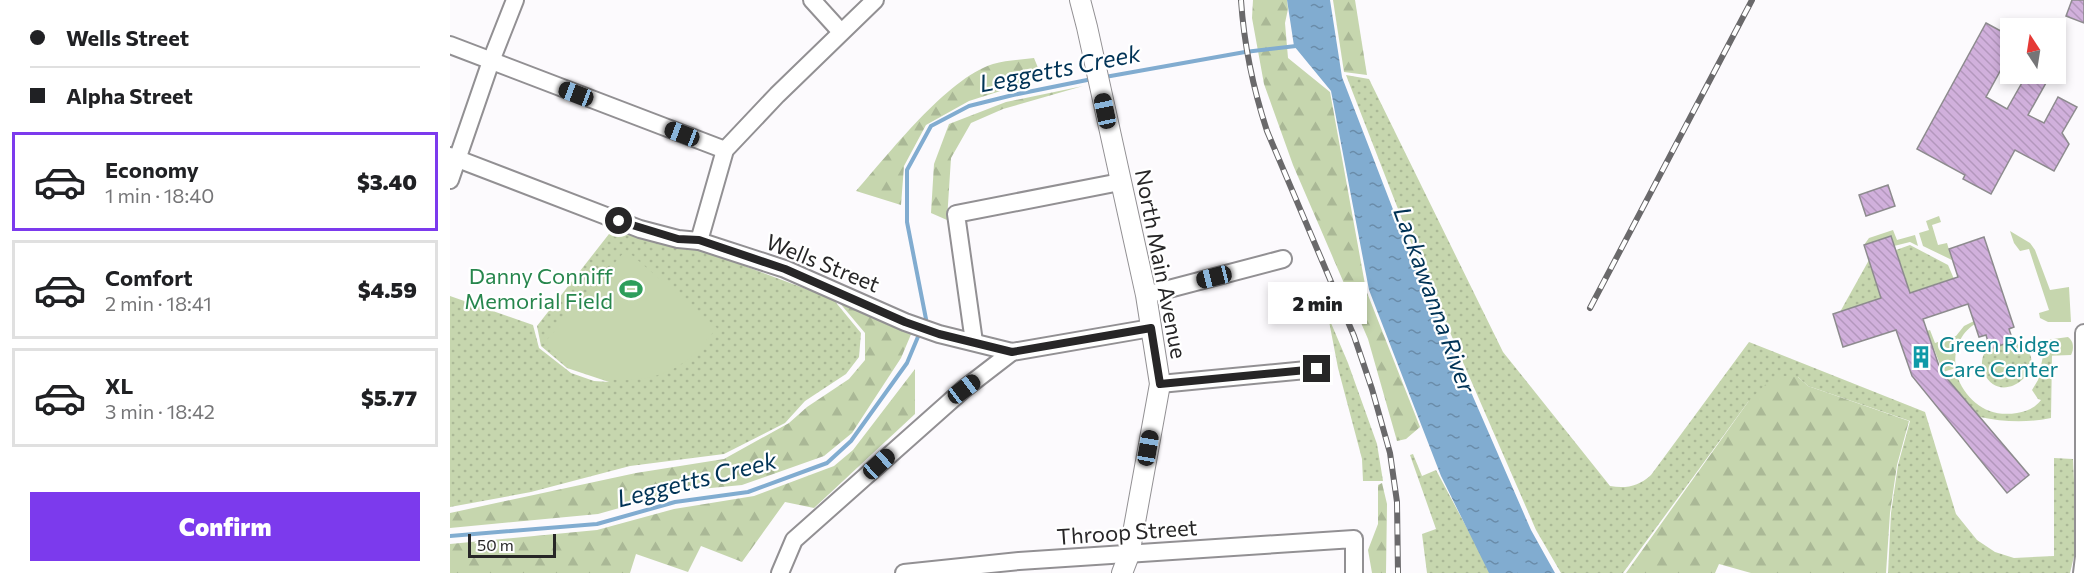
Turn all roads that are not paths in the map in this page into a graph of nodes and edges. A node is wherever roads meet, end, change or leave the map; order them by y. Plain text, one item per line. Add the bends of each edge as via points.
1 (515, 0) edge
2 (812, 0) edge
3 (875, 0) edge
4 (1080, 0) edge
5 (841, 32) junction
6 (450, 45) edge
7 (491, 61) junction
8 (724, 150) junction
9 (453, 158) edge
10 (450, 180) edge
11 (1120, 182) junction
12 (699, 240) junction
13 (1283, 259) dead end
14 (1146, 295) junction
15 (1151, 328) junction
16 (2084, 333) edge
17 (974, 342) junction
18 (1012, 352) junction
19 (1317, 369) dead end
20 (1160, 384) junction
21 (1126, 564) edge
22 (780, 573) edge
23 (904, 573) edge
24 (1354, 573) edge
25 (2082, 573) edge

1 - 7 street
2 - 5 street
3 - 5 street
4 - 11 main road, North Main Avenue
5 - 8 street
6 - 7 street
7 - 8 street
7 - 9 street
8 - 12 street
9 - 10 street
9 - 12 street, Wells Street via 639,229
11 - 14 main road, North Main Avenue
11 - 17 street via 956,214
12 - 17 street, Wells Street via 785,269 905,322
13 - 14 street
14 - 15 main road, North Main Avenue
15 - 18 street, Wells Street
15 - 20 main road, North Main Avenue
16 - 25 street
17 - 18 street, Wells Street
18 - 22 street via 964,389 794,540
19 - 20 street
20 - 21 main road, North Main Avenue
21 - 23 street, Throop Street via 1018,561
21 - 24 street, Throop Street via 1354,539

